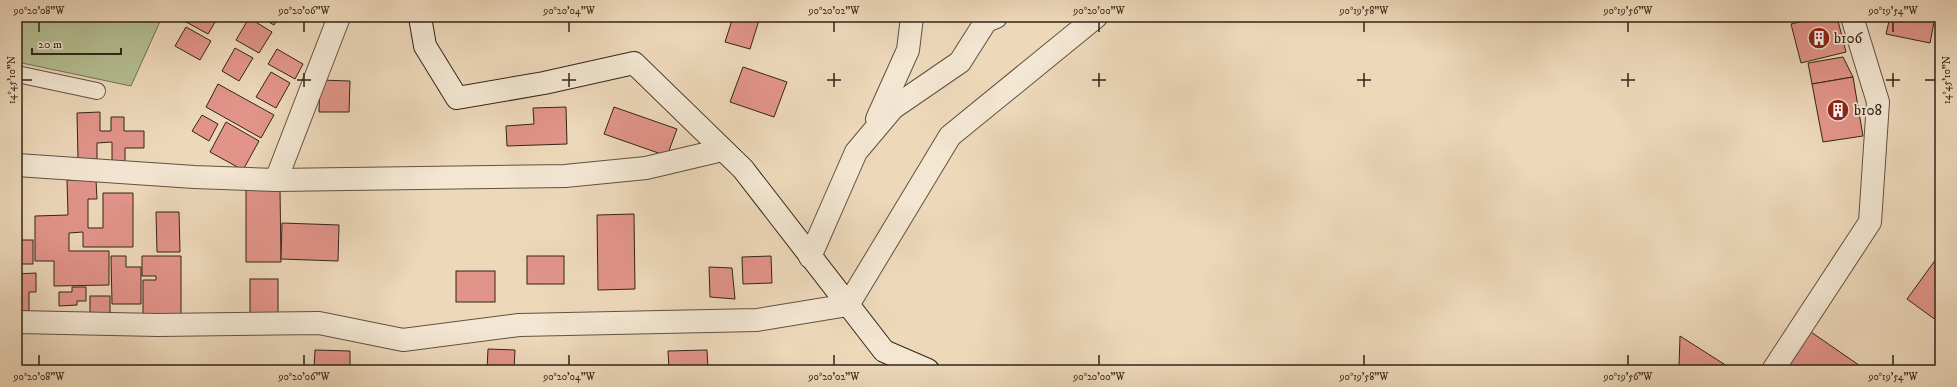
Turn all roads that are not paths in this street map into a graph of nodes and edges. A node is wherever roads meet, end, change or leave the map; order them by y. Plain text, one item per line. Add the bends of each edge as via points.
1 (339, 17) edge
2 (420, 17) edge
3 (912, 17) edge
4 (996, 17) edge
5 (1096, 17) edge
6 (1852, 17) edge
7 (17, 74) edge
8 (97, 91) dead end
9 (869, 137) junction
10 (722, 150) junction
11 (17, 165) edge
12 (276, 180) junction
13 (810, 257) junction
14 (848, 305) junction
15 (17, 322) edge
16 (928, 370) edge
17 (1773, 370) edge

1 - 12 street
2 - 10 street via 425,46 457,98 544,83 634,63
3 - 9 street via 908,50
4 - 9 street via 986,21 960,62 893,108
5 - 14 street via 950,136
6 - 17 street via 1878,102 1870,222
7 - 8 lane
9 - 13 street via 856,152
10 - 12 street via 646,168 565,176
10 - 13 street via 743,169
11 - 12 street
13 - 14 street
14 - 15 street via 758,320 519,324 403,340 319,323
14 - 16 street via 884,352

